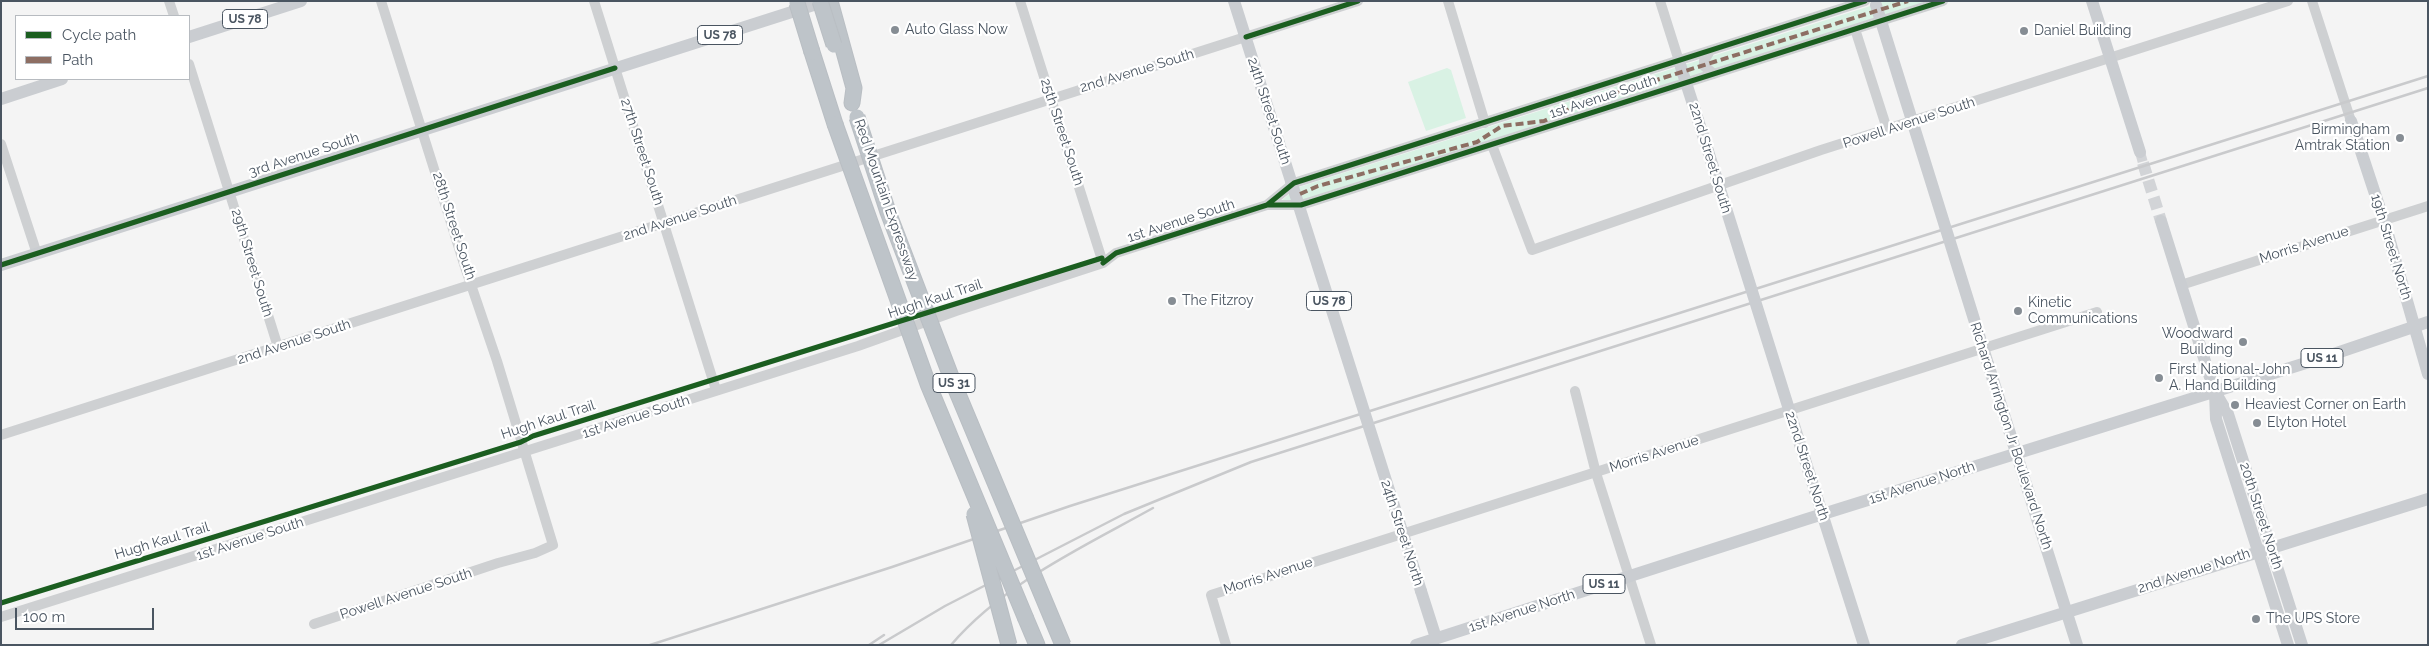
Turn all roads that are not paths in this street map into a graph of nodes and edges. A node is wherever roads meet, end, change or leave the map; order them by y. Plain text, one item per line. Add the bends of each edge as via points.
1 (169, 1) edge
2 (301, 1) edge
3 (381, 1) edge
4 (594, 1) edge
5 (820, 1) edge
6 (826, 1) edge
7 (830, 1) edge
8 (1020, 1) edge
9 (1234, 1) edge
10 (1358, 1) edge
11 (1448, 1) edge
12 (1660, 1) edge
13 (1943, 1) edge
14 (2092, 1) edge
15 (2288, 1) edge
16 (2312, 1) edge
17 (796, 2) edge
18 (1872, 3) edge
19 (174, 15) edge
20 (1855, 29) junction
21 (190, 37) edge
22 (1246, 37) junction
23 (838, 44) junction
24 (1710, 51) junction
25 (2110, 59) junction
26 (1679, 61) junction
27 (190, 67) edge
28 (615, 68) junction
29 (1714, 74) junction
30 (59, 80) edge
31 (1686, 83) junction
32 (1051, 98) junction
33 (1, 99) edge
34 (2351, 121) joint
35 (1485, 123) junction
36 (423, 129) junction
37 (1887, 130) junction
38 (1, 144) edge
39 (1492, 145) junction
40 (2140, 152) tunnel mouth
41 (230, 191) junction
42 (1267, 205) junction
43 (2428, 206) edge
44 (2383, 220) junction
45 (2161, 221) tunnel mouth
46 (664, 222) junction
47 (37, 254) junction
48 (1103, 263) junction
49 (1, 265) edge
50 (472, 284) junction
51 (2181, 285) junction
52 (1750, 287) joint
53 (2097, 312) dead end
54 (2428, 322) edge
55 (2415, 326) junction
56 (278, 348) junction
57 (2428, 374) edge
58 (716, 390) junction
59 (2214, 390) junction
60 (1575, 391) dead end
61 (1367, 422) joint
62 (1, 435) edge
63 (524, 452) junction
64 (2016, 453) junction
65 (958, 455) junction
66 (1596, 472) junction
67 (2428, 499) edge
68 (1823, 514) junction
69 (554, 545) joint
70 (2264, 548) junction
71 (1629, 576) junction
72 (2066, 611) junction
73 (1, 617) edge
74 (314, 624) dead end
75 (1437, 642) edge
76 (1009, 645) edge
77 (1037, 645) edge
78 (1063, 645) edge
79 (1226, 645) edge
80 (1416, 645) edge
81 (1651, 645) edge
82 (1864, 645) edge
83 (1962, 645) edge
84 (2077, 645) edge
85 (2288, 645) edge
86 (2302, 645) edge

1 - 19 street
2 - 21 main road, US 78
3 - 36 street, 28th Street South
4 - 28 street, 27th Street South
5 - 23 highway, Red Mountain Expressway / US 31, bridge
6 - 28 main road, 3rd Avenue South / US 78
7 - 23 highway
8 - 32 street, 25th Street South
9 - 22 main road, 24th Street South / US 78
10 - 22 street, 2nd Avenue South
11 - 35 street
12 - 26 street, 22nd Street South
13 - 20 street, 1st Avenue South
14 - 25 main road
15 - 25 street, Powell Avenue South
16 - 34 street
17 - 65 highway, Red Mountain Expressway / US 31, bridge via 835,124 928,384
18 - 24 street, 1st Avenue South
18 - 64 main road, Richard Arrington Jr Boulevard North, bridge
20 - 29 street, 1st Avenue South
20 - 37 street
22 - 32 street, 2nd Avenue South
22 - 61 main road, 24th Street South / US 78, bridge
23 - 78 highway, Red Mountain Expressway / US 31, bridge via 854,110 894,227 955,387
24 - 26 street, 1st Avenue South
24 - 29 street via 1704,66
25 - 37 street, Powell Avenue South
25 - 40 main road
26 - 31 main road, 22nd Street South
26 - 35 street, 1st Avenue South
27 - 41 street, 29th Street South
28 - 36 main road, 3rd Avenue South / US 78
28 - 46 street, 27th Street South
29 - 31 street, 1st Avenue South
30 - 33 main road
31 - 39 street, 1st Avenue South
31 - 52 main road, 22nd Street South, bridge
32 - 46 street, 2nd Avenue South
32 - 48 street, 25th Street South
34 - 44 main road, 19th Street North
35 - 42 street, 1st Avenue South via 1294,183
36 - 41 main road, 3rd Avenue South / US 78
36 - 50 street, 28th Street South
37 - 39 street, Powell Avenue South via 1532,250
38 - 47 street
39 - 42 street, 1st Avenue South via 1301,204
41 - 47 main road, 3rd Avenue South / US 78
41 - 56 street, 29th Street South
42 - 48 street, 1st Avenue South via 1116,253
43 - 44 street, Morris Avenue
44 - 51 street, Morris Avenue
44 - 55 main road, 19th Street North
45 - 51 main road, 20th Street North
46 - 50 street, 2nd Avenue South
46 - 58 street, 27th Street South
47 - 49 main road, 3rd Avenue South / US 78
48 - 58 street, 1st Avenue South
50 - 56 street, 2nd Avenue South
50 - 63 street, 28th Street South
51 - 59 main road, 20th Street North
52 - 68 main road, 22nd Street North, bridge
53 - 66 street, Morris Avenue
54 - 55 main road, 1st Avenue North / US 11
55 - 57 main road, 19th Street North
55 - 59 main road, 1st Avenue North / US 11
56 - 62 street, 2nd Avenue South
58 - 63 street, 1st Avenue South
59 - 64 main road, 1st Avenue North / US 11
59 - 70 main road, 20th Street North via 2216,419
60 - 66 street
61 - 75 main road, 24th Street North / US 78, bridge
63 - 69 street, 28th Street South
63 - 73 street, 1st Avenue South
64 - 68 main road, 1st Avenue North / US 11
64 - 72 main road, Richard Arrington Jr Boulevard North
65 - 76 highway, bridge
65 - 77 highway, Red Mountain Expressway / US 31, bridge
66 - 71 street
66 - 79 street, Morris Avenue via 1211,594
67 - 70 main road, 2nd Avenue North
68 - 71 main road, 1st Avenue North / US 11
68 - 82 main road, 22nd Street North
69 - 74 street, Powell Avenue South
70 - 72 main road, 2nd Avenue North
70 - 85 main road, 20th Street North
70 - 86 main road, 20th Street North
71 - 75 main road, 1st Avenue North / US 11
71 - 81 street
72 - 83 main road, 2nd Avenue North
72 - 84 main road, Richard Arrington Jr Boulevard North
75 - 80 main road, 1st Avenue North / US 11

